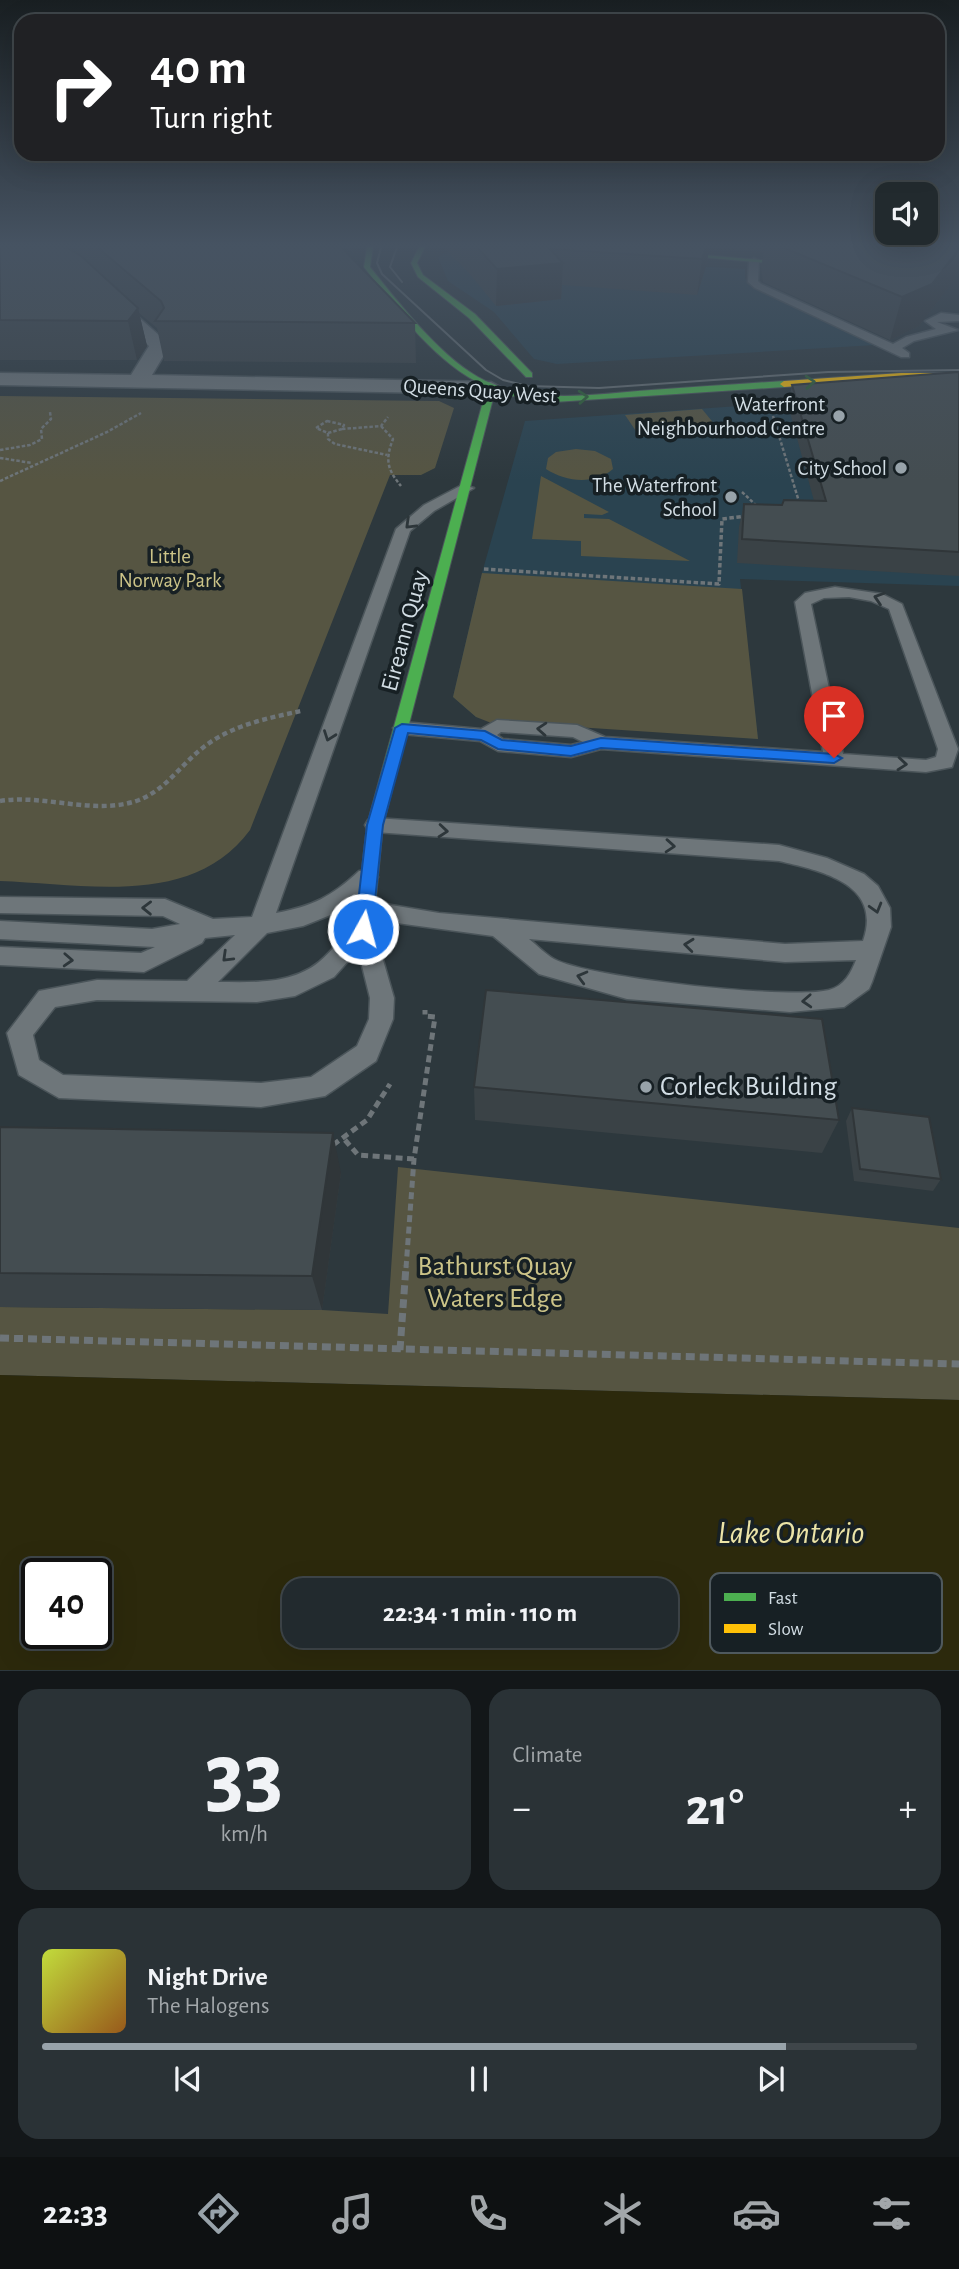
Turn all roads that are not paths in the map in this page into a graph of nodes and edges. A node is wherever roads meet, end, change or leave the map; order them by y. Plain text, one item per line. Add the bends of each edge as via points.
1 (137, 325) edge
2 (415, 325) edge
3 (481, 325) edge
4 (837, 325) edge
5 (935, 325) edge
6 (954, 330) edge
7 (906, 352) junction
8 (863, 355) dead end
9 (547, 374) dead end
10 (529, 375) junction
11 (959, 376) edge
12 (0, 379) edge
13 (138, 381) junction
14 (491, 388) junction
15 (467, 488) junction
16 (402, 728) junction
17 (834, 758) junction
18 (375, 825) junction
19 (369, 875) junction
20 (0, 905) edge
21 (365, 920) junction
22 (260, 925) junction
23 (497, 926) junction
24 (211, 928) junction
25 (0, 930) edge
26 (872, 950) junction
27 (0, 956) edge
28 (195, 989) junction

1 - 13 street via 160,345
2 - 14 main road
3 - 10 main road
4 - 7 lane
5 - 6 lane
6 - 7 lane via 910,339
7 - 8 main road
9 - 10 main road, Queens Quay West
10 - 14 main road, Queens Quay West
14 -> 11 main road, Queens Quay West via 554,398
12 - 13 street, Queens Quay West
13 - 14 street, Queens Quay West
14 - 15 main road, Eireann Quay
15 - 16 main road, Eireann Quay
15 -> 22 lane via 429,508 403,529
16 - 17 lane via 485,735 498,745 571,751 601,743
16 - 18 main road, Eireann Quay
17 -> 17 lane via 926,766 945,762 948,749 896,607 875,595 820,592 803,601
18 - 19 main road, Eireann Quay
18 -> 26 lane via 779,853 821,863 858,879 876,901 881,931
19 - 21 main road, Eireann Quay
19 - 22 lane via 340,902 303,917
24 -> 20 lane via 165,908
21 - 23 lane
21 - 28 lane via 326,970 295,986 257,992
21 - 28 lane via 382,998 381,1019 367,1053 316,1088 261,1095 59,1086 28,1067 20,1032 48,998 97,990
22 - 24 lane
22 -> 28 lane
26 -> 23 lane via 785,953
26 -> 23 lane via 860,982 835,1000 790,1002 627,989 547,967
24 - 25 lane via 152,938
27 -> 24 lane via 144,963

